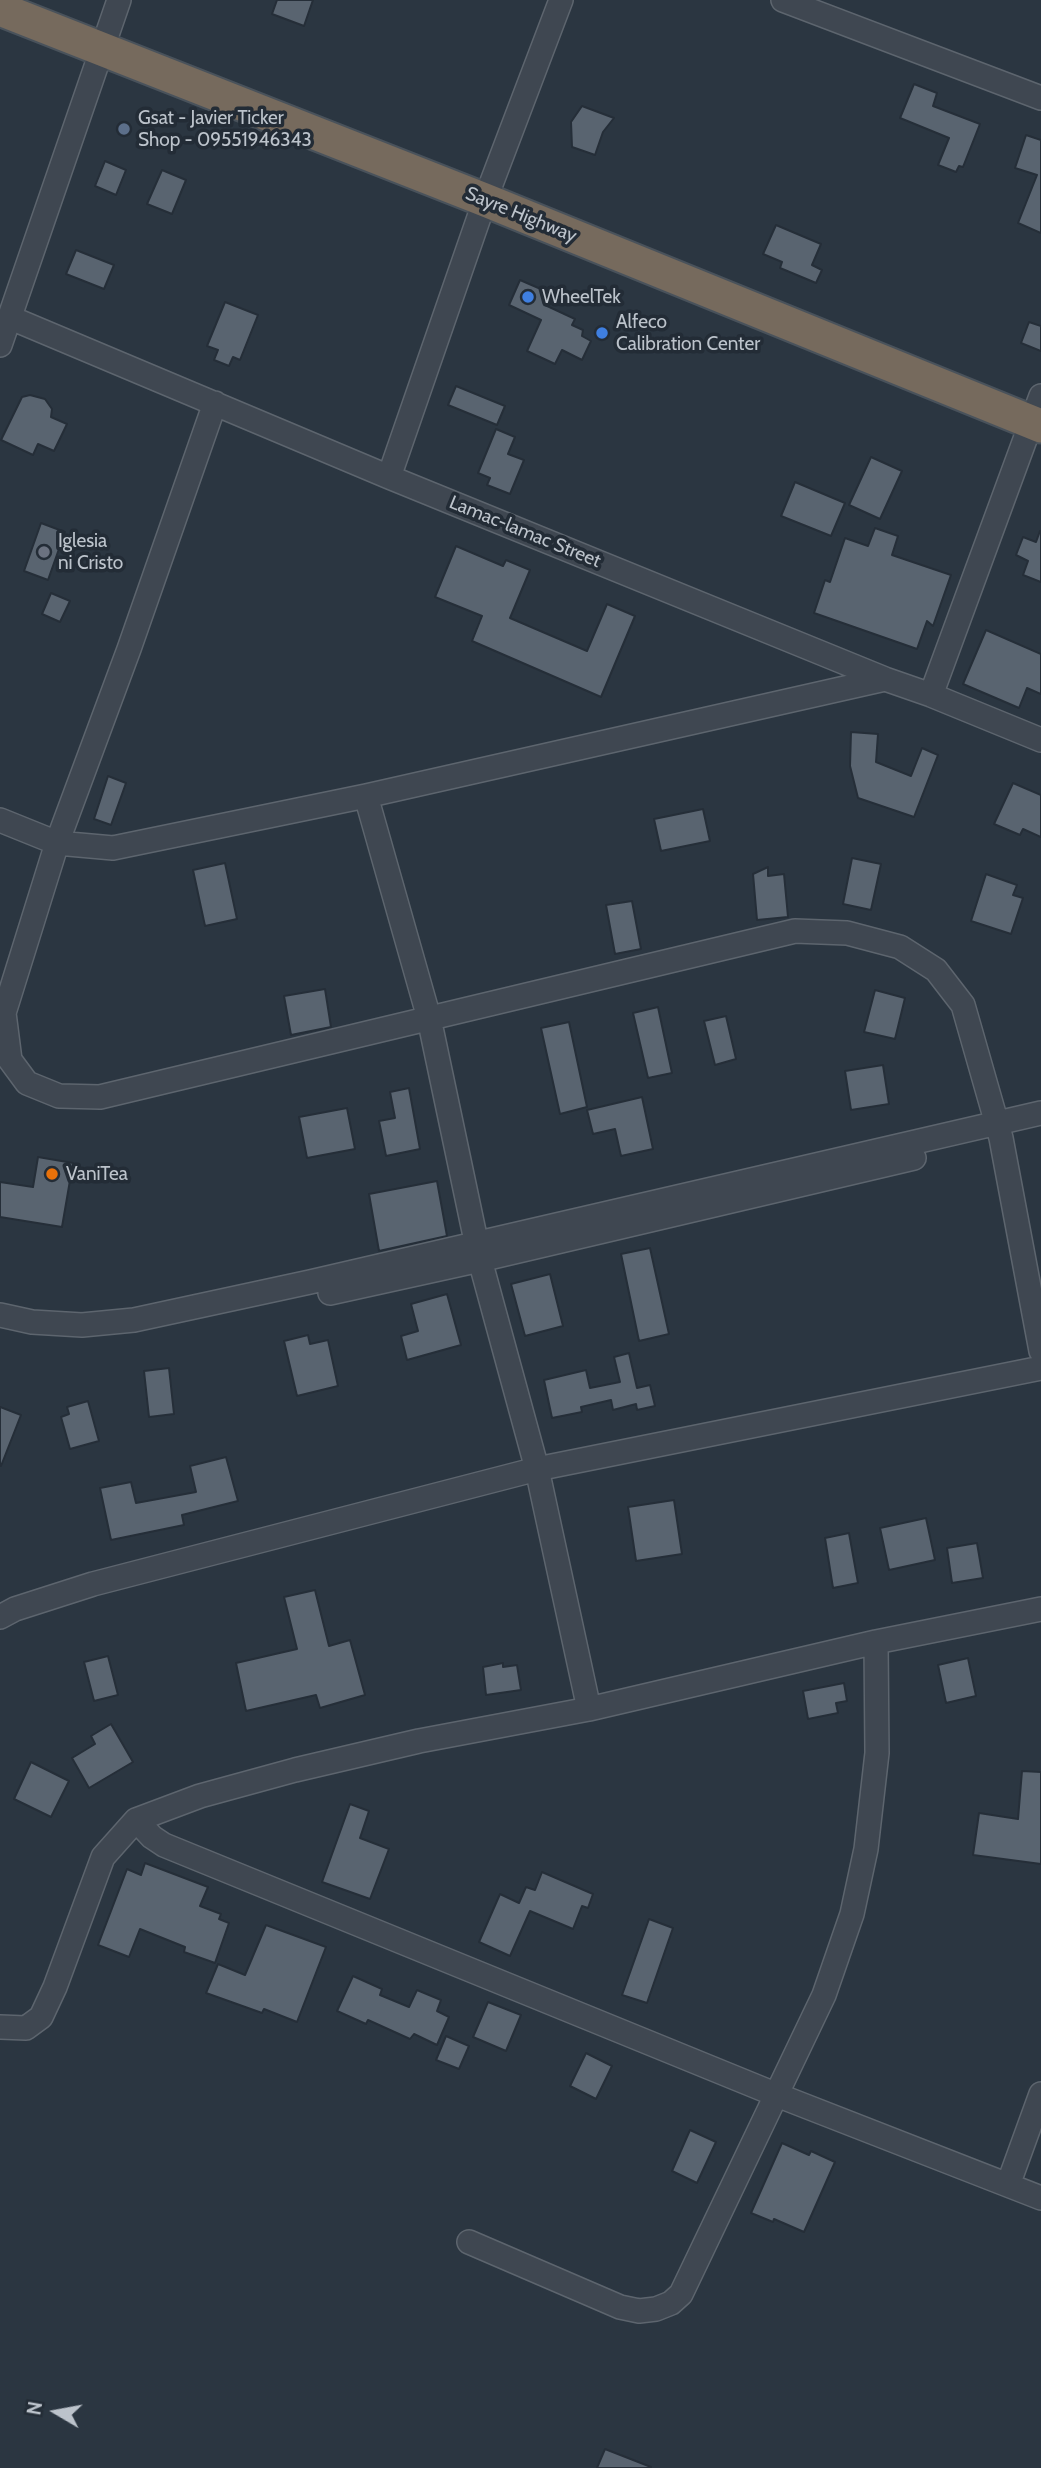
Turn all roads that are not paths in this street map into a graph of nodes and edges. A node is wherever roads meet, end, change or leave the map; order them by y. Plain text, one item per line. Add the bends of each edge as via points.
1 (119, 0) edge
2 (561, 0) edge
3 (783, 0) edge
4 (0, 9) edge
5 (100, 50) junction
6 (1041, 98) edge
7 (485, 200) junction
8 (11, 318) junction
9 (0, 345) edge
10 (215, 403) junction
11 (1038, 414) edge
12 (389, 477) junction
13 (885, 679) junction
14 (931, 695) junction
15 (1041, 740) edge
16 (366, 796) junction
17 (0, 820) edge
18 (57, 843) junction
19 (429, 1018) junction
20 (1041, 1113) edge
21 (1041, 1129) edge
22 (999, 1131) junction
23 (478, 1251) junction
24 (195, 1314) junction
25 (0, 1315) edge
26 (0, 1331) edge
27 (1041, 1351) edge
28 (1041, 1367) edge
29 (537, 1469) junction
30 (1041, 1609) edge
31 (0, 1616) edge
32 (876, 1642) junction
33 (589, 1709) junction
34 (136, 1820) junction
35 (0, 2027) edge
36 (1041, 2094) edge
37 (778, 2095) junction
38 (1009, 2185) junction
39 (1041, 2198) edge
40 (469, 2242) dead end

1 - 5 street
2 - 7 street
3 - 6 street
4 - 5 highway, Sayre Highway
5 - 7 highway, Sayre Highway
5 - 8 street
7 - 11 highway, Sayre Highway
7 - 12 street
8 - 9 street
8 - 10 street, Lamac-lamac Street
10 - 12 street, Lamac-lamac Street
10 - 18 street
11 - 14 street
12 - 13 street, Lamac-lamac Street
13 - 14 street, Lamac-lamac Street
13 - 16 street
14 - 15 street, Lamac-lamac Street
16 - 18 street via 113,848
16 - 19 street
17 - 18 street
18 - 19 street via 4,1013 10,1060 27,1083 59,1096 100,1097
19 - 22 street via 795,931 847,933 900,947 936,970 963,1005
19 - 23 street
20 - 22 street
21 - 22 street
22 - 23 street
22 - 27 street
23 - 24 street via 310,1282
23 - 29 street
24 - 25 street via 82,1325
24 - 26 street via 136,1334 82,1339
28 - 29 street
29 - 31 street via 93,1584
29 - 33 street
30 - 32 street
32 - 33 street
32 - 37 street via 877,1753 866,1849 852,1914 824,1995
33 - 34 street via 295,1770
34 - 35 street via 103,1857 41,2017 26,2028
34 - 37 street via 164,1845
36 - 38 street
37 - 38 street
37 - 40 street via 681,2294 671,2303 648,2310 620,2307
38 - 39 street

